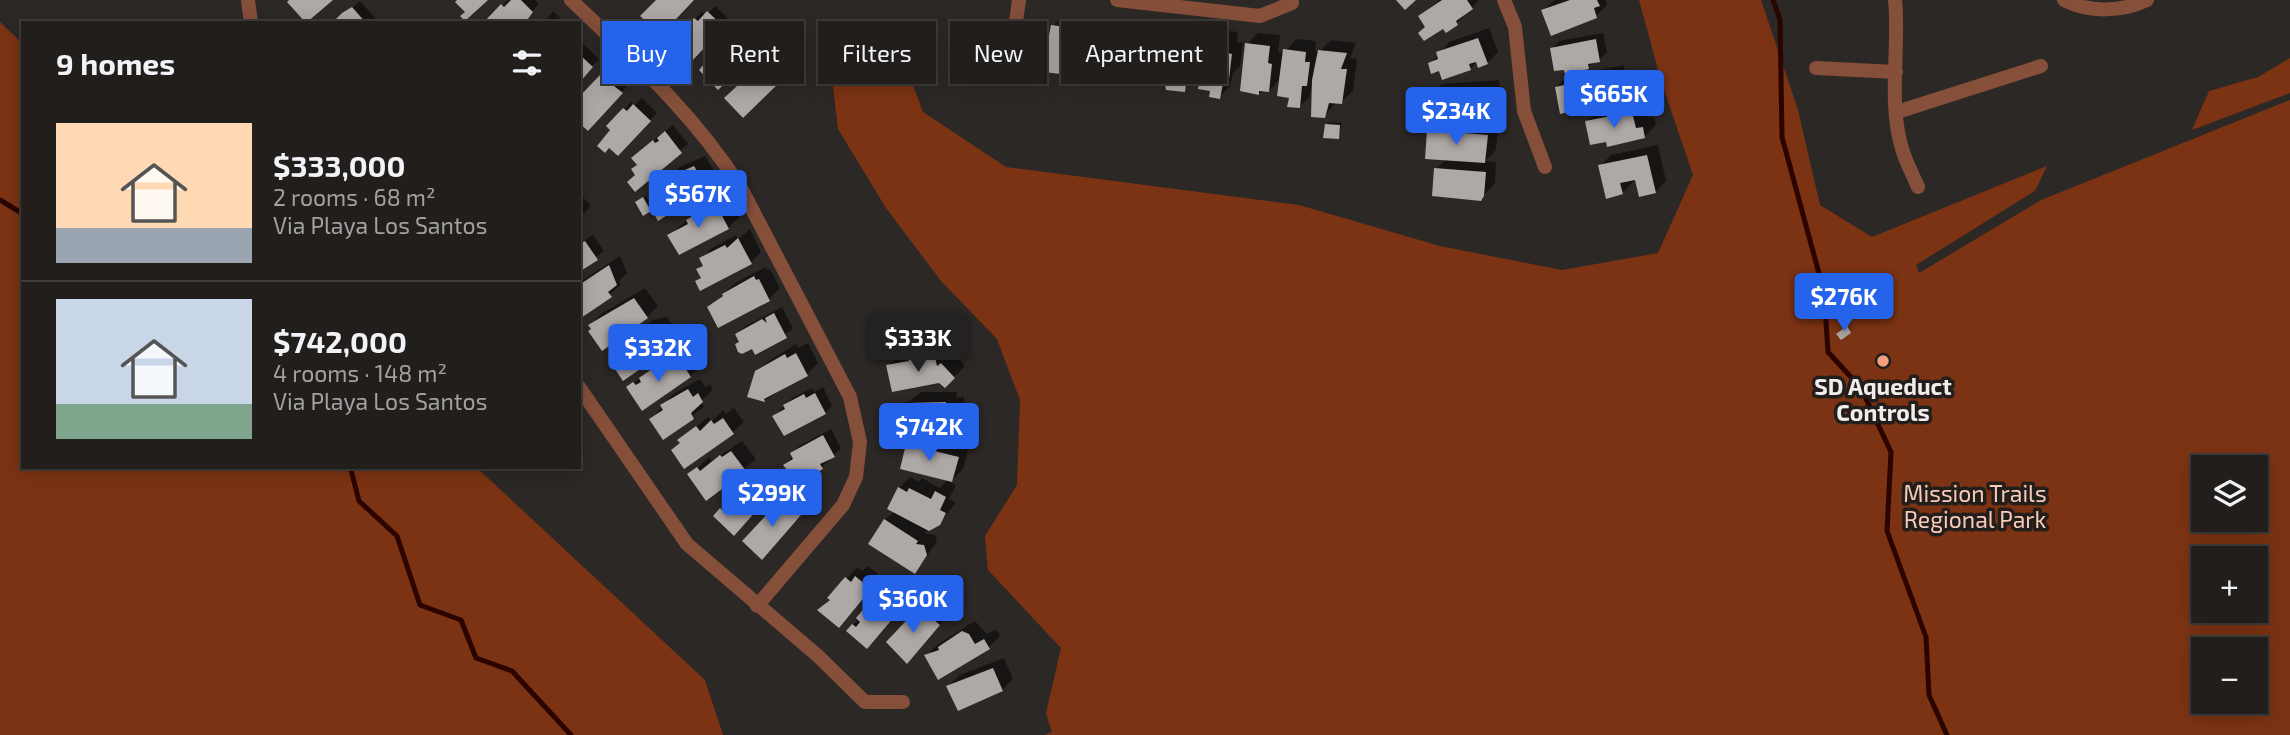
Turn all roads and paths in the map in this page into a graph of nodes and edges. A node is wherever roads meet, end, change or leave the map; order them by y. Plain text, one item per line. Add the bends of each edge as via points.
1 (248, 0) edge
2 (571, 0) edge
3 (1019, 0) edge
4 (1117, 0) edge
5 (1504, 0) edge
6 (1895, 0) edge
7 (2064, 0) edge
8 (2147, 0) edge
9 (1292, 4) dead end
10 (251, 21) edge
11 (1016, 21) edge
12 (2041, 66) dead end
13 (1816, 68) dead end
14 (1896, 72) junction
15 (1897, 112) junction
16 (1545, 167) dead end
17 (1918, 187) dead end
18 (581, 390) edge
19 (757, 606) junction
20 (903, 702) dead end

1 - 10 street
2 - 19 street via 669,92 723,159 850,397 860,442 856,477 843,505
3 - 11 street
4 - 9 street via 1260,16
5 - 16 street via 1515,27 1524,111
6 - 14 street
7 - 8 street via 2095,9 2118,9
12 - 15 street
13 - 14 street
14 - 15 street
15 - 17 street via 1903,152
18 - 19 street via 687,544
19 - 20 street via 865,702

